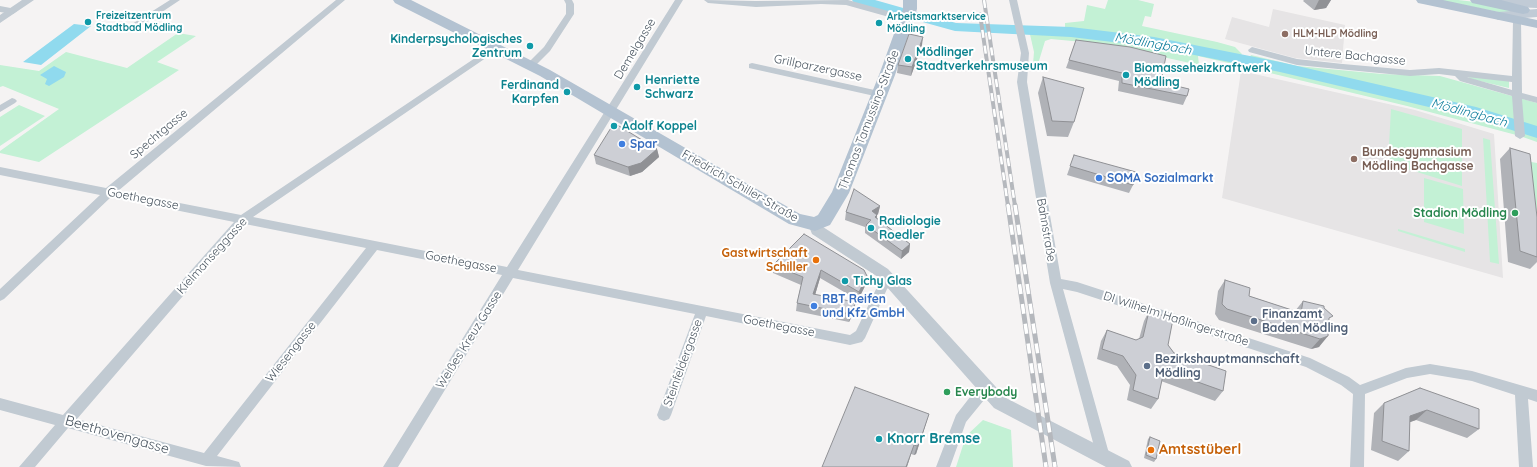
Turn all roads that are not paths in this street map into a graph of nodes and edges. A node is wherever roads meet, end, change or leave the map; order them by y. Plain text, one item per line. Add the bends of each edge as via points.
1 (29, 0) edge
2 (176, 0) edge
3 (341, 0) edge
4 (400, 0) edge
5 (568, 0) edge
6 (679, 0) edge
7 (708, 0) edge
8 (1013, 0) edge
9 (1423, 0) edge
10 (1477, 0) edge
11 (1493, 2) junction
12 (1523, 2) edge
13 (0, 9) edge
14 (909, 10) edge
15 (13, 11) junction
16 (1536, 14) edge
17 (1498, 16) junction
18 (0, 20) edge
19 (1517, 20) junction
20 (135, 26) dead end
21 (496, 47) junction
22 (1252, 50) dead end
23 (531, 65) junction
24 (752, 66) dead end
25 (1457, 74) junction
26 (1518, 80) junction
27 (879, 94) junction
28 (1517, 94) junction
29 (1537, 100) edge
30 (12, 101) dead end
31 (0, 108) edge
32 (612, 111) junction
33 (1520, 134) dead end
34 (0, 171) edge
35 (109, 192) junction
36 (244, 218) junction
37 (814, 224) junction
38 (375, 245) junction
39 (511, 272) junction
40 (889, 281) junction
41 (1056, 283) junction
42 (0, 296) edge
43 (702, 310) junction
44 (988, 390) junction
45 (1359, 391) junction
46 (1521, 392) junction
47 (1537, 396) edge
48 (0, 404) edge
49 (664, 415) dead end
50 (65, 420) junction
51 (1103, 457) junction
52 (206, 460) junction
53 (26, 467) edge
54 (234, 467) edge
55 (390, 467) edge
56 (944, 467) edge
57 (1123, 467) edge
58 (1357, 467) edge
59 (1526, 467) edge

1 - 15 street
2 - 20 street
3 - 35 street, Spechtgasse
4 - 21 main road, Friedrich Schiller-Straße
5 - 23 street via 570,14 547,49
6 - 32 street, Demelgasse
7 - 14 street via 750,4 846,2
8 - 41 street, Bahnstraße via 1025,54 1022,82
9 - 17 main road
10 - 11 main road
11 - 12 main road
11 - 16 main road
12 - 16 main road
13 - 15 street
14 - 27 main road, Thomas Tamussino-Straße
15 - 18 street
16 - 17 main road
16 - 19 main road
17 - 19 main road
19 - 26 street
21 - 23 main road, Friedrich Schiller-Straße
21 - 36 street, Kielmanseggasse
22 - 25 street, Untere Bachgasse via 1297,62 1410,74 1439,70
23 - 32 main road, Friedrich Schiller-Straße
24 - 27 street, Grillparzergasse
25 - 26 street, Untere Bachgasse via 1464,72
25 - 28 street, Untere Bachgasse via 1463,79
26 - 28 street
27 - 37 main road, Thomas Tamussino-Straße via 840,193 824,220
28 - 29 street, Untere Bachgasse
28 - 33 street
30 - 31 street
32 - 37 main road, Friedrich Schiller-Straße via 795,219
32 - 39 street, Weißes Kreuz Gasse
34 - 35 street, Goethegasse
35 - 36 street, Goethegasse
35 - 42 street, Spechtgasse
36 - 38 street, Goethegasse
36 - 50 street, Kielmanseggasse
37 - 40 street, Friedrich Schiller-Straße via 817,230 883,273
38 - 39 street, Goethegasse
38 - 52 street, Wiesengasse
39 - 43 street, Goethegasse
39 - 55 street, Weißes Kreuz Gasse
40 - 43 street, Goethegasse via 883,286 861,334 854,339
40 - 44 street, Friedrich Schiller-Straße
41 - 45 street, DI Wilhelm Haßlingerstraße via 1077,287 1304,361
41 - 51 street, Bahnstraße
43 - 49 street, Steinfeldergasse
44 - 51 street, Friedrich Schiller-Straße via 1000,403
44 - 56 street via 979,396 961,420
45 - 46 street via 1406,373 1430,369 1472,376
45 - 58 street
46 - 47 street
46 - 59 street
48 - 50 street, Beethovengasse
50 - 52 street, Beethovengasse
50 - 53 street, Kielmanseggasse
51 - 57 street, Friedrich Schiller-Straße
52 - 54 street, Beethovengasse

